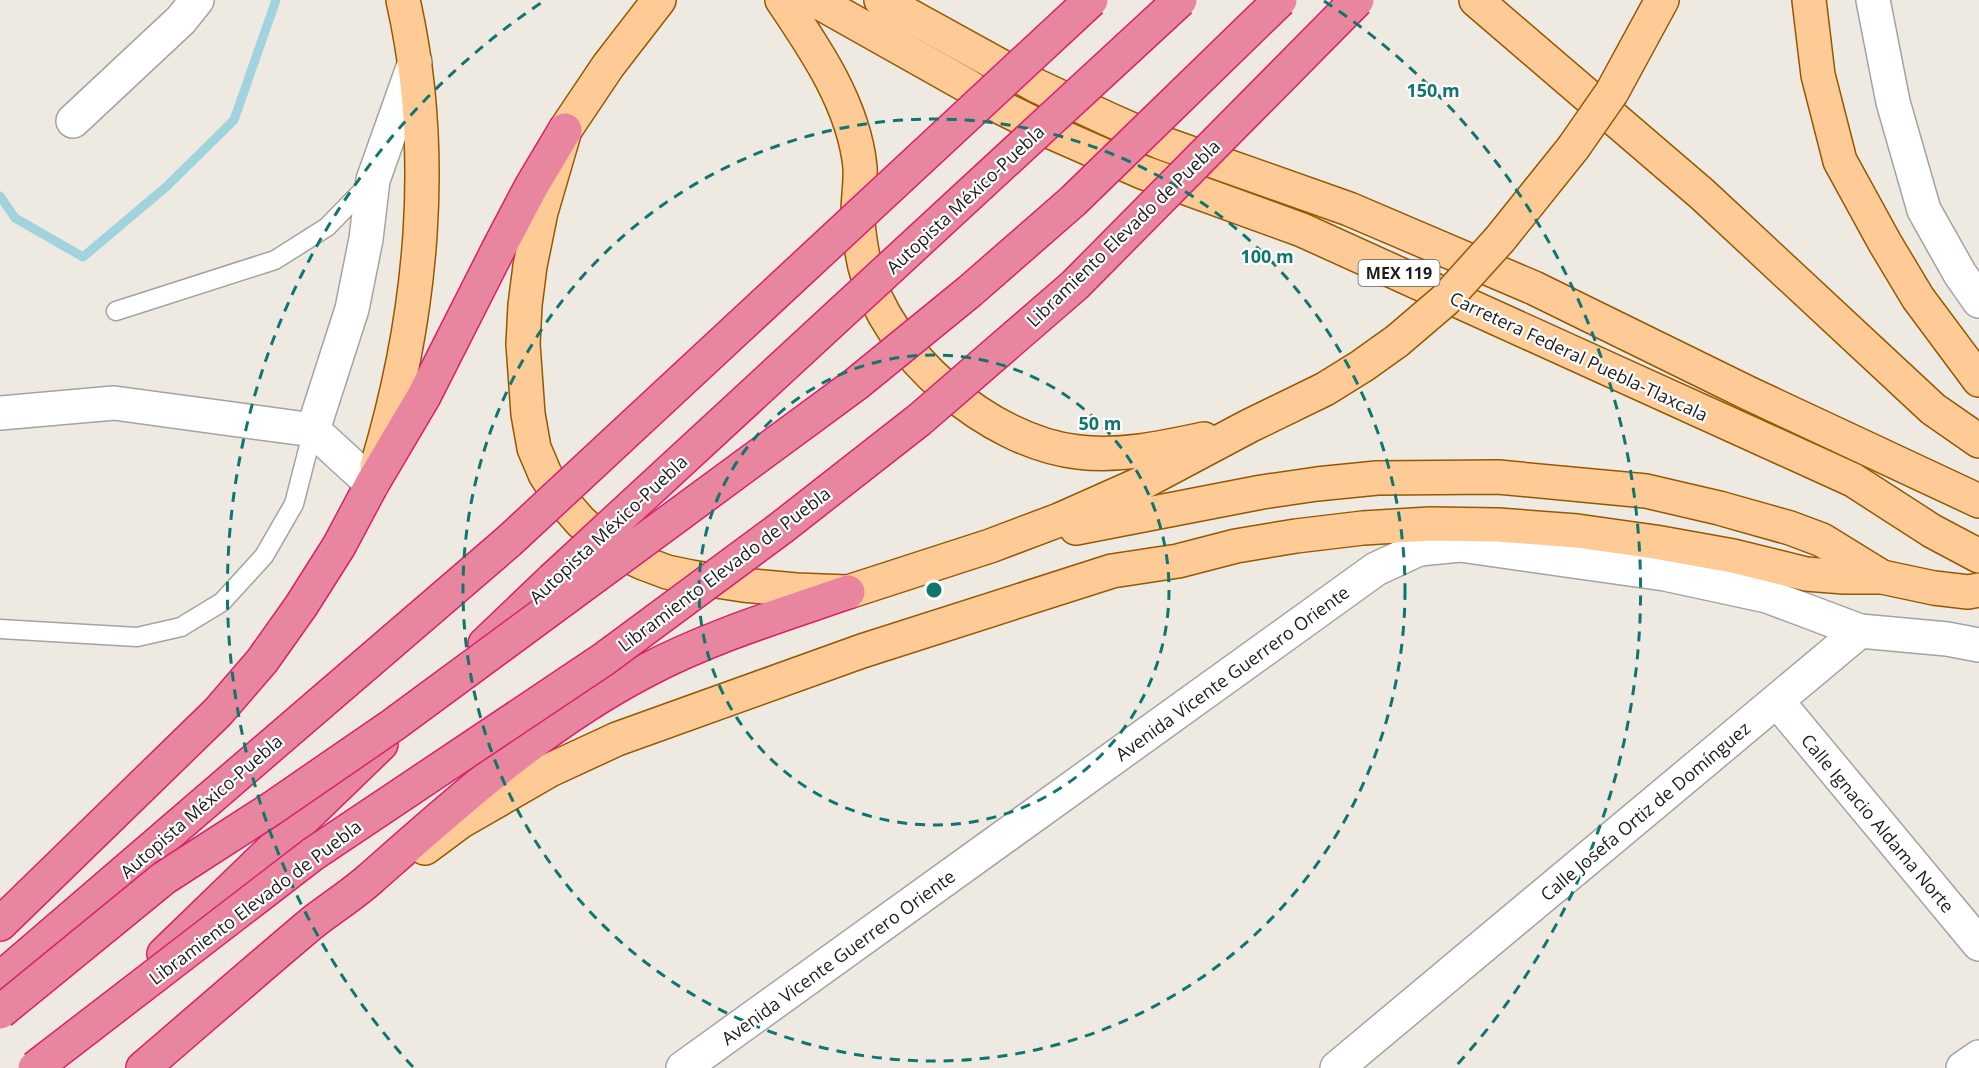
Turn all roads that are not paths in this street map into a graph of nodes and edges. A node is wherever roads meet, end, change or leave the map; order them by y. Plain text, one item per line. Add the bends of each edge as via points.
1 (196, 0) edge
2 (403, 0) edge
3 (782, 0) edge
4 (815, 0) edge
5 (882, 0) edge
6 (1091, 0) edge
7 (1180, 0) edge
8 (1280, 0) edge
9 (1357, 0) edge
10 (1476, 0) edge
11 (1662, 0) edge
12 (1809, 0) edge
13 (1873, 0) edge
14 (657, 3) edge
15 (415, 62) junction
16 (73, 121) dead end
17 (566, 130) junction
18 (373, 180) junction
19 (1979, 301) edge
20 (116, 310) dead end
21 (1979, 380) edge
22 (0, 413) edge
23 (1249, 426) junction
24 (313, 430) junction
25 (1979, 441) edge
26 (372, 484) junction
27 (1979, 501) edge
28 (990, 546) junction
29 (1979, 556) edge
30 (1882, 577) junction
31 (1979, 590) edge
32 (848, 592) junction
33 (0, 629) edge
34 (1860, 631) junction
35 (1979, 645) edge
36 (1777, 701) junction
37 (314, 922) junction
38 (0, 924) edge
39 (1979, 945) edge
40 (0, 979) edge
41 (0, 1012) edge
42 (1979, 1057) edge
43 (35, 1068) edge
44 (46, 1068) edge
45 (143, 1068) edge
46 (683, 1068) edge
47 (1337, 1068) edge
48 (1964, 1068) edge

1 - 16 street via 181,20
2 - 15 main road
3 - 23 main road via 826,70 852,125 860,168 858,222 865,268 877,300 894,330 934,379 1005,428 1074,452 1138,451
4 - 29 main road, Carretera Federal Puebla-Tlaxcala / MEX 119 via 1022,118 1142,172 1302,230 1853,480
5 - 27 main road, MEX 119 via 1037,86 1108,119 1162,143 1349,209 1534,288
6 - 40 highway, Autopista México-Puebla, bridge via 509,541
7 - 44 highway, Autopista México-Puebla, bridge via 553,579
8 - 41 highway, bridge via 1073,201 856,384 393,725 164,879
9 - 43 highway, Libramiento Elevado de Puebla, bridge via 1075,285 919,420 604,659 313,854
10 - 25 main road via 1702,194 1933,409
11 - 23 main road, bridge via 1612,92 1573,148 1445,300 1397,341 1324,389
12 - 21 main road via 1818,75 1840,161 1918,298
13 - 19 street via 1893,102 1924,210
14 - 17 main road
15 - 18 street
15 - 26 main road via 422,132 417,267 400,376
17 - 26 highway via 500,246 424,396
17 - 32 main road via 544,202 525,305 527,402 534,448 545,474 561,500 598,538 627,556 667,572 743,585
18 - 20 lane via 327,227 274,260
18 - 24 street via 352,309
22 - 24 street via 114,403
23 - 28 main road via 1140,484
24 - 26 street
24 - 33 lane via 294,504 264,556 222,602 181,627 137,637
26 - 38 highway via 301,606 247,678 218,712
28 - 30 main road via 1121,518 1317,484 1388,478 1498,477 1646,491 1719,508 1822,540
28 - 32 main road
30 - 31 main road via 1934,588
30 - 37 main road via 1806,574 1733,556 1577,531 1430,524 1296,536 1112,571 862,651 617,739 550,770 460,822 367,890
32 - 37 highway via 694,648 601,696 518,753
34 - 35 street
34 - 36 street, Calle Josefa Ortiz de Domínguez
34 - 46 street, Avenida Vicente Guerrero Oriente via 1767,596 1665,574 1460,545 1419,549 1376,569
36 - 39 street, Calle Ignacio Aldama Norte
36 - 47 street, Calle Josefa Ortiz de Domínguez
37 - 45 highway
42 - 48 street

